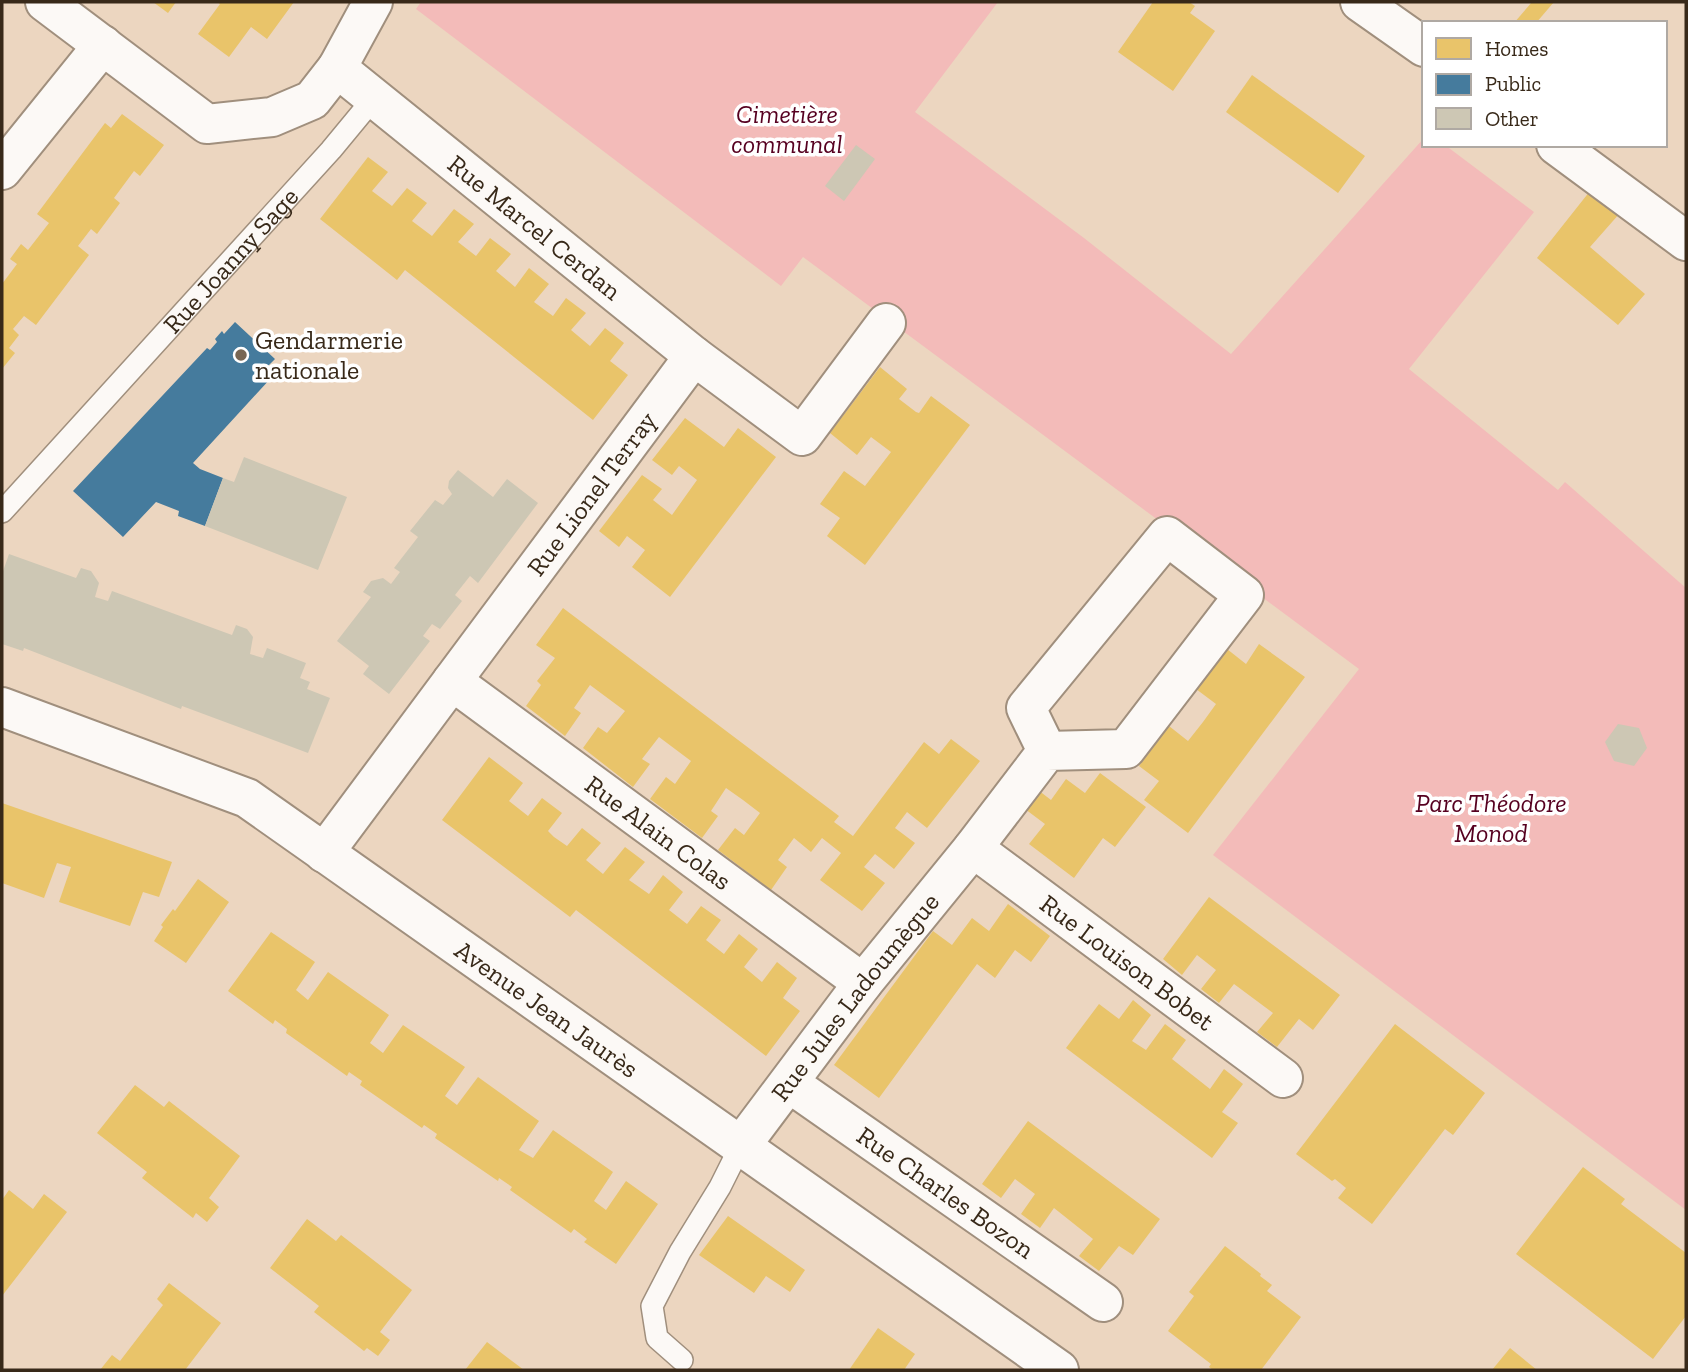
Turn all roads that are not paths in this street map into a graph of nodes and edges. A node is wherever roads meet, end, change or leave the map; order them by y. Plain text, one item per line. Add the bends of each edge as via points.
1 (45, 2) edge
2 (373, 2) edge
3 (1360, 2) edge
4 (103, 45) junction
5 (1422, 46) edge
6 (337, 68) junction
7 (374, 98) junction
8 (1559, 147) edge
9 (2, 170) edge
10 (1686, 241) edge
11 (886, 323) dead end
12 (694, 356) junction
13 (2, 512) edge
14 (453, 681) junction
15 (2, 707) edge
16 (1047, 751) junction
17 (973, 848) junction
18 (324, 853) junction
19 (863, 983) junction
20 (1283, 1078) dead end
21 (789, 1083) junction
22 (740, 1147) junction
23 (1103, 1302) dead end
24 (681, 1360) dead end
25 (1055, 1369) edge

1 - 4 street
2 - 6 street
3 - 5 street
4 - 6 street via 207,124 272,117 312,100
4 - 9 street
6 - 7 street
7 - 12 street, Rue Marcel Cerdan
7 - 13 lane, Rue Joanny Sage
8 - 10 street
11 - 12 street via 802,436
12 - 14 street, Rue Lionel Terray
14 - 18 street, Rue Lionel Terray
14 - 19 street, Rue Alain Colas
15 - 18 street, Avenue Jean Jaurès via 247,798
16 - 16 street via 1026,708 1167,536 1244,595 1126,749
16 - 17 street, Rue Jules Ladoumègue
17 - 19 street, Rue Jules Ladoumègue
17 - 20 street, Rue Louison Bobet
18 - 22 street, Avenue Jean Jaurès
19 - 21 street, Rue Jules Ladoumègue
21 - 22 street, Rue Jules Ladoumègue
21 - 23 street, Rue Charles Bozon
22 - 24 lane via 652,1306 657,1338
22 - 25 street, Avenue Jean Jaurès

